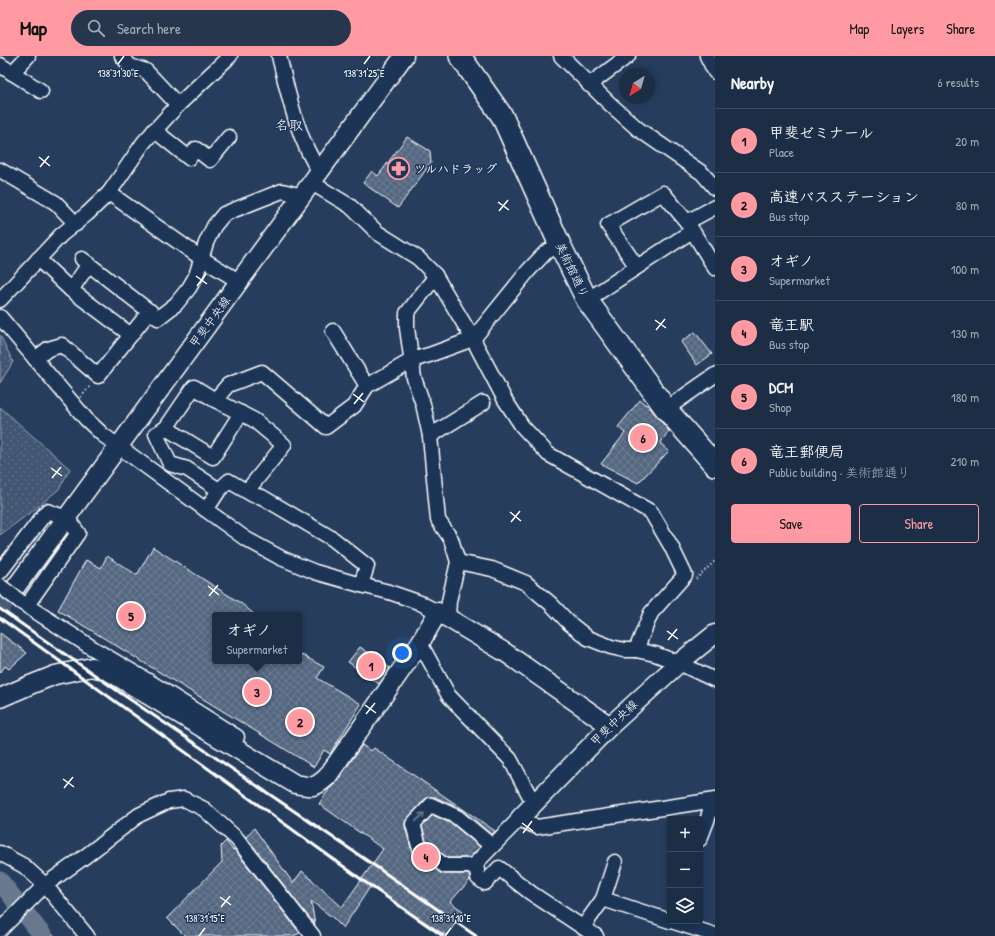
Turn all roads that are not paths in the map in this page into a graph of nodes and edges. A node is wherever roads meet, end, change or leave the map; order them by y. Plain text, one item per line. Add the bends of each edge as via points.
1 (28, 56) edge
2 (122, 56) edge
3 (230, 56) edge
4 (279, 56) edge
5 (404, 56) edge
6 (460, 56) edge
7 (561, 56) edge
8 (628, 56) edge
9 (707, 56) edge
10 (0, 65) edge
11 (715, 72) edge
12 (12, 73) junction
13 (589, 85) junction
14 (41, 91) dead end
15 (178, 105) junction
16 (154, 130) junction
17 (229, 137) dead end
18 (0, 170) edge
19 (312, 184) junction
20 (715, 188) edge
21 (109, 194) junction
22 (715, 207) edge
23 (76, 224) junction
24 (690, 227) junction
25 (560, 245) junction
26 (201, 258) junction
27 (38, 259) junction
28 (637, 267) junction
29 (715, 268) edge
30 (435, 274) junction
31 (240, 282) junction
32 (71, 290) junction
33 (0, 300) edge
34 (587, 300) junction
35 (150, 311) junction
36 (0, 317) edge
37 (333, 331) dead end
38 (131, 335) junction
39 (473, 338) junction
40 (35, 359) junction
41 (412, 360) junction
42 (715, 375) edge
43 (367, 386) junction
44 (215, 400) junction
45 (483, 403) dead end
46 (666, 409) junction
47 (240, 413) junction
48 (166, 428) junction
49 (430, 436) junction
50 (119, 447) junction
51 (715, 465) edge
52 (219, 490) junction
53 (247, 491) junction
54 (206, 510) junction
55 (67, 518) junction
56 (458, 562) junction
57 (0, 572) edge
58 (361, 585) junction
59 (16, 595) edge
60 (443, 614) junction
61 (715, 634) edge
62 (420, 643) junction
63 (636, 650) junction
64 (679, 663) junction
65 (715, 680) edge
66 (0, 698) edge
67 (610, 726) junction
68 (233, 746) junction
69 (713, 801) edge
70 (534, 804) junction
71 (520, 818) junction
72 (703, 831) edge
73 (0, 853) edge
74 (484, 855) junction
75 (615, 862) dead end
76 (45, 885) junction
77 (603, 899) junction
78 (667, 920) edge
79 (680, 924) edge
80 (583, 927) junction
81 (0, 930) edge
82 (311, 932) edge
83 (715, 935) edge
84 (87, 936) edge
85 (596, 936) edge

1 - 12 street
2 - 15 street via 130,66 146,71
3 - 15 street
4 - 19 street via 290,102 311,159
5 - 19 main road, 甲斐中央線
6 - 25 highway, 美術館通り via 502,116
7 - 13 street
8 - 13 street
9 - 11 street
10 - 12 street
12 - 14 street
13 - 20 street via 638,129 702,173
15 - 16 street
16 - 17 street via 189,158 196,149 210,160
16 - 21 street
18 - 23 street via 56,203
19 - 26 street via 282,191 224,214 214,226
19 - 30 street via 350,206 378,234 418,258
19 - 31 main road, 甲斐中央線
21 - 23 street
21 - 26 street
22 - 24 street
23 - 27 street via 61,235
24 - 28 street
24 - 28 street via 663,193 608,225
24 - 29 street
25 - 34 highway, 美術館通り
25 - 39 street via 546,252 528,271
26 - 31 street
26 - 35 street via 196,276 176,304 158,318
27 - 32 street
27 - 33 street
28 - 34 street
30 - 39 street
30 - 41 street via 407,313
31 - 50 main road, 甲斐中央線
32 - 35 street via 85,262
32 - 38 street
34 - 46 highway, 美術館通り
35 - 38 street
36 - 40 street
37 - 43 street
38 - 40 street via 98,376 62,345 48,349
39 - 41 street
39 - 63 street via 505,400 522,426 548,454 651,512 671,546 685,575 651,613
40 - 50 street via 74,405 103,435
41 - 43 street
41 - 49 street via 414,378
42 - 46 street
43 - 44 street via 354,406 326,427 262,372 228,385
44 - 47 street
44 - 48 street via 194,387
45 - 49 street
46 - 51 highway, 美術館通り
47 - 48 street via 213,457
47 - 53 street via 254,420 284,446
48 - 52 street via 156,434 170,464 187,469
49 - 56 street via 438,520 451,539
50 - 54 street
50 - 55 main road, 甲斐中央線
52 - 53 street via 229,481
52 - 54 street
53 - 58 street via 333,539 367,566
54 - 58 street via 246,539 281,558 315,572
55 - 57 street via 47,511
55 - 59 main road, 甲斐中央線
56 - 60 street via 449,601
56 - 63 street via 492,569 526,584 588,638 611,647
58 - 60 street via 418,602
59 - 68 street via 94,649 237,737
60 - 62 main road
60 - 67 main road via 506,653
61 - 64 main road, 甲斐中央線
62 - 68 main road via 319,785 311,787 296,784
62 - 70 street via 449,696 510,759
63 - 64 street
64 - 65 street
64 - 67 main road, 甲斐中央線
66 - 68 main road via 55,675 92,667 110,672
67 - 70 main road, 甲斐中央線
69 - 71 street via 537,826
69 - 72 street
70 - 71 main road, 甲斐中央線
71 - 74 street
73 - 76 street via 24,866
74 -> 74 street via 471,866 445,866 419,846 413,824 432,805 457,817
74 - 80 street via 478,878 485,883 499,868 531,893
75 - 77 street
76 - 81 street
76 - 82 street via 139,816 169,801 184,799 204,809 237,839
76 - 84 street
77 - 78 street
77 - 80 street
79 - 83 street
80 - 85 street

